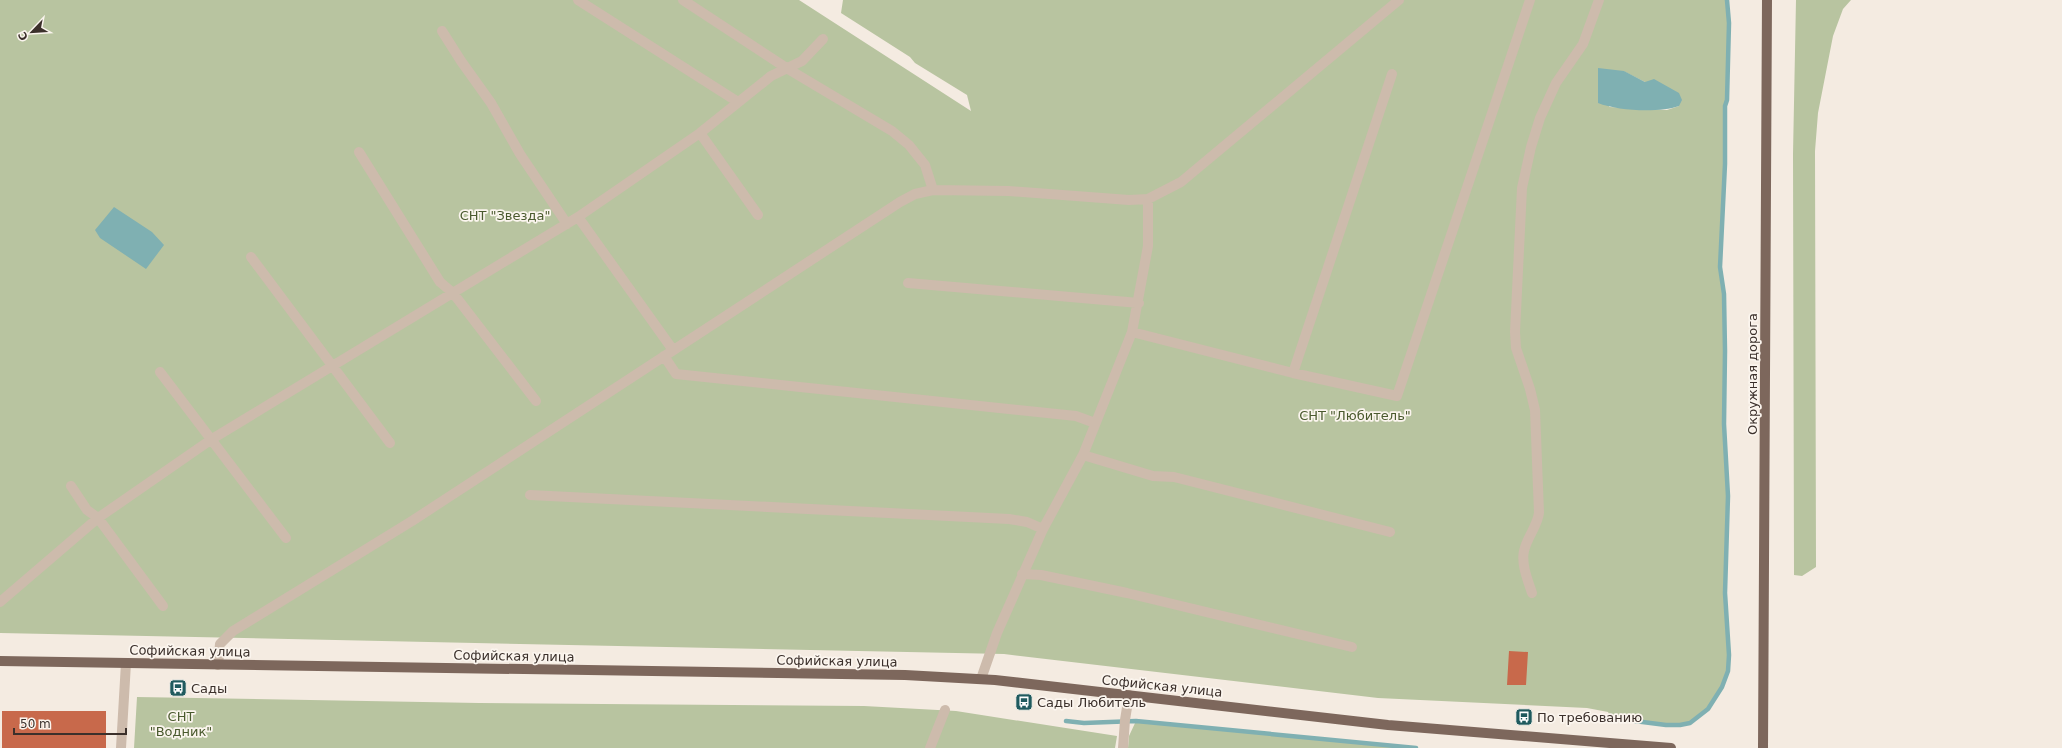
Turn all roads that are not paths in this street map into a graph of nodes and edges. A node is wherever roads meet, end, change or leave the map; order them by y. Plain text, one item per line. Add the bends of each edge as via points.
1 (578, 0) edge
2 (683, 0) edge
3 (1399, 0) edge
4 (1530, 0) edge
5 (1599, 0) edge
6 (1767, 0) edge
7 (442, 31) dead end
8 (823, 39) dead end
9 (788, 69) junction
10 (1392, 74) dead end
11 (738, 102) junction
12 (700, 133) junction
13 (359, 152) dead end
14 (933, 190) junction
15 (1148, 199) junction
16 (758, 215) dead end
17 (578, 217) junction
18 (567, 224) junction
19 (251, 257) dead end
20 (908, 283) dead end
21 (453, 293) junction
22 (1139, 303) junction
23 (1132, 332) junction
24 (669, 353) junction
25 (332, 366) junction
26 (160, 372) dead end
27 (1294, 373) junction
28 (536, 401) dead end
29 (1095, 423) junction
30 (212, 439) junction
31 (390, 443) dead end
32 (1083, 455) junction
33 (71, 486) dead end
34 (530, 495) dead end
35 (98, 518) junction
36 (1043, 529) junction
37 (1390, 532) dead end
38 (286, 538) dead end
39 (1022, 574) junction
40 (1532, 593) dead end
41 (0, 602) edge
42 (163, 606) dead end
43 (1352, 646) dead end
44 (0, 661) edge
45 (126, 663) junction
46 (218, 665) junction
47 (981, 679) junction
48 (1129, 695) junction
49 (945, 710) dead end
50 (121, 748) edge
51 (930, 748) edge
52 (1123, 748) edge
53 (1671, 748) edge
54 (1763, 748) edge

1 - 11 lane
2 - 9 lane
3 - 15 lane via 1180,182
4 - 27 lane via 1397,396
5 - 40 lane via 1583,44 1562,72 1540,118 1522,188 1515,332 1516,348 1535,410 1539,513 1537,524 1524,551 1524,563
6 - 54 main road, Окружная дорога
7 - 18 lane
8 - 9 lane via 802,61
9 - 11 lane via 771,76
9 - 14 lane via 892,131 909,145 925,165
10 - 27 lane
11 - 12 lane
12 - 16 lane
12 - 17 lane
13 - 21 lane via 440,282
14 - 15 lane via 1009,191 1129,200
14 - 24 lane via 915,194 900,202
15 - 22 lane via 1148,246
17 - 18 lane
17 - 24 lane
18 - 21 lane
19 - 25 lane
20 - 22 lane
21 - 25 lane
21 - 28 lane
22 - 23 lane
23 - 27 lane
23 - 29 lane
24 - 29 lane via 676,374 1076,416
24 - 46 lane via 412,521 233,631 220,644
25 - 30 lane
25 - 31 lane
26 - 30 lane
29 - 32 lane
30 - 35 lane
30 - 38 lane
32 - 36 lane
32 - 37 lane via 1153,476 1174,477
33 - 35 lane via 87,510
34 - 36 lane via 1009,519 1027,522
35 - 41 lane
35 - 42 lane
36 - 39 lane
39 - 43 lane via 1041,575 1127,593
39 - 47 lane
44 - 45 main road, Софийская улица
45 - 46 main road, Софийская улица
45 - 50 lane
46 - 47 main road, Софийская улица via 905,674
47 - 48 main road, Софийская улица
48 - 52 lane
48 - 53 main road, Софийская улица via 1388,725
49 - 51 lane

